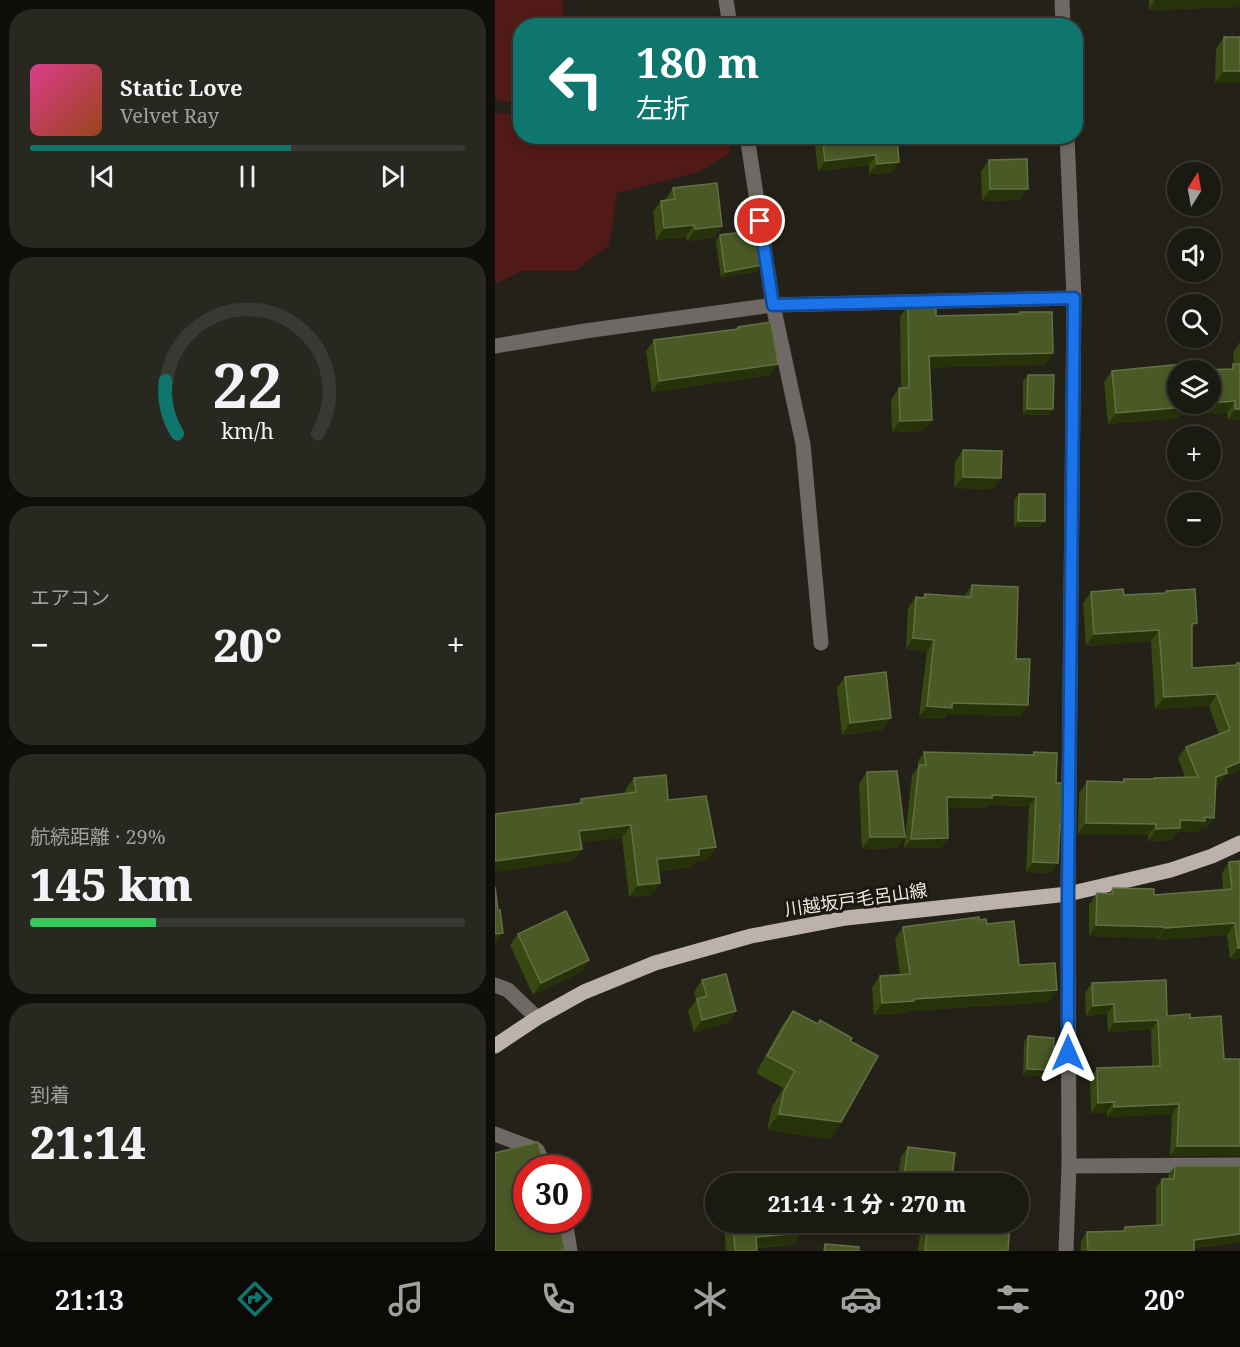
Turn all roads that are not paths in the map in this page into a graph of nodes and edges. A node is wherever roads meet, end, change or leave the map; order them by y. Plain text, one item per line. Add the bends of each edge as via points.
1 (726, 0) edge
2 (1062, 0) edge
3 (729, 18) edge
4 (1063, 18) edge
5 (748, 144) edge
6 (1067, 144) edge
7 (1074, 298) junction
8 (773, 305) junction
9 (495, 346) edge
10 (821, 643) dead end
11 (1240, 843) edge
12 (1068, 894) junction
13 (495, 985) edge
14 (537, 1018) junction
15 (495, 1046) edge
16 (495, 1134) edge
17 (540, 1155) edge
18 (1240, 1164) edge
19 (1069, 1166) junction
20 (567, 1233) edge
21 (570, 1251) edge
22 (1066, 1251) edge

1 - 3 street
2 - 4 street
5 - 8 street
6 - 7 street
7 - 8 street
7 - 12 street
8 - 9 street
8 - 10 street via 803,444
11 - 12 main road, 川越坂戸毛呂山線 via 1171,870
12 - 14 main road, 川越坂戸毛呂山線 via 846,918 751,936 655,963 584,992
12 - 19 street
13 - 14 street via 508,990
14 - 15 main road, 川越坂戸毛呂山線
16 - 17 street via 537,1150
18 - 19 street
19 - 22 street
20 - 21 street

